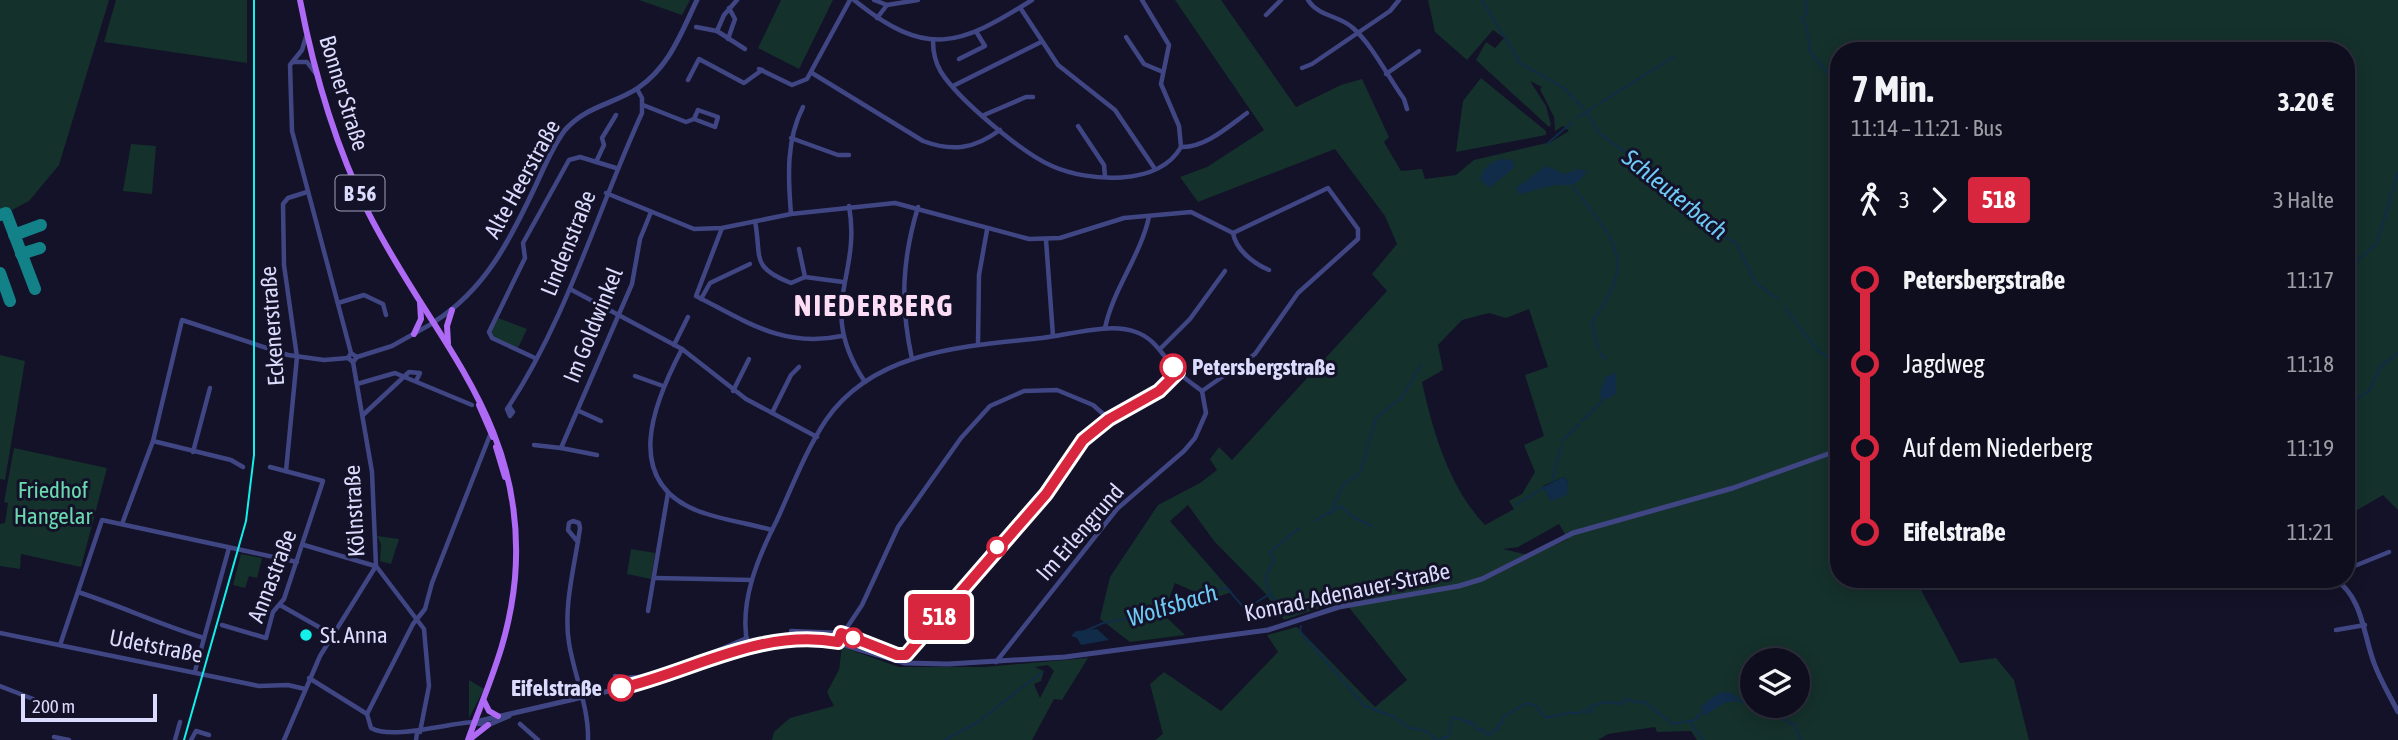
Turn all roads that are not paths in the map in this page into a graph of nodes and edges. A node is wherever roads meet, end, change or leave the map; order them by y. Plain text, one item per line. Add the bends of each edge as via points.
1 (300, 0) edge
2 (697, 0) edge
3 (737, 0) edge
4 (852, 0) edge
5 (874, 0) edge
6 (918, 0) edge
7 (1032, 0) edge
8 (1142, 0) edge
9 (1281, 0) edge
10 (1319, 0) edge
11 (1399, 0) edge
12 (1309, 3) edge
13 (887, 5) junction
14 (729, 8) junction
15 (1021, 9) junction
16 (1266, 15) dead end
17 (877, 18) junction
18 (696, 27) dead end
19 (717, 31) junction
20 (976, 33) junction
21 (1358, 33) junction
22 (307, 34) junction
23 (1126, 37) dead end
24 (728, 39) junction
25 (933, 41) junction
26 (1041, 42) junction
27 (745, 49) dead end
28 (1419, 51) dead end
29 (959, 60) dead end
30 (290, 65) junction
31 (1302, 68) dead end
32 (1163, 72) junction
33 (812, 73) junction
34 (1386, 74) junction
35 (318, 77) junction
36 (688, 80) dead end
37 (953, 86) junction
38 (637, 89) junction
39 (1033, 97) dead end
40 (643, 105) junction
41 (803, 107) dead end
42 (1407, 109) dead end
43 (1247, 113) dead end
44 (616, 115) dead end
45 (984, 115) junction
46 (694, 119) junction
47 (1077, 126) dead end
48 (1000, 130) junction
49 (791, 138) junction
50 (1181, 147) junction
51 (849, 155) dead end
52 (596, 162) junction
53 (617, 169) junction
54 (1155, 169) junction
55 (1105, 177) junction
56 (307, 192) junction
57 (606, 193) junction
58 (849, 206) junction
59 (918, 207) junction
60 (651, 212) junction
61 (791, 214) junction
62 (1149, 218) junction
63 (755, 220) junction
64 (722, 228) junction
65 (987, 230) junction
66 (1233, 233) junction
67 (1046, 240) junction
68 (799, 249) dead end
69 (750, 264) dead end
70 (1269, 270) dead end
71 (1225, 271) dead end
72 (805, 277) junction
73 (843, 282) junction
74 (570, 289) junction
75 (701, 299) junction
76 (419, 300) junction
77 (338, 303) junction
78 (452, 310) junction
79 (386, 315) dead end
80 (618, 315) junction
81 (688, 317) dead end
82 (434, 322) junction
83 (1105, 328) junction
84 (414, 334) junction
85 (842, 337) junction
86 (1053, 337) junction
87 (978, 344) junction
88 (448, 345) junction
89 (674, 345) junction
90 (682, 349) junction
91 (1160, 349) junction
92 (297, 357) junction
93 (352, 357) junction
94 (535, 358) junction
95 (749, 359) dead end
96 (912, 359) junction
97 (799, 367) dead end
98 (1178, 372) junction
99 (467, 374) junction
100 (404, 376) junction
101 (635, 376) dead end
102 (865, 382) junction
103 (357, 384) junction
104 (663, 386) junction
105 (210, 388) dead end
106 (733, 391) junction
107 (1202, 391) junction
108 (472, 405) dead end
109 (509, 406) dead end
110 (579, 411) junction
111 (772, 413) junction
112 (362, 416) junction
113 (1109, 419) junction
114 (601, 421) dead end
115 (491, 432) junction
116 (817, 437) junction
117 (153, 441) junction
118 (534, 445) dead end
119 (561, 448) junction
120 (193, 452) junction
121 (1830, 453) edge
122 (597, 455) dead end
123 (499, 457) junction
124 (482, 458) junction
125 (243, 467) dead end
126 (270, 467) dead end
127 (286, 471) junction
128 (510, 492) junction
129 (668, 493) junction
130 (122, 524) junction
131 (772, 530) junction
132 (578, 542) dead end
133 (303, 545) junction
134 (229, 548) junction
135 (2389, 552) dead end
136 (297, 562) junction
137 (376, 566) junction
138 (2355, 566) edge
139 (654, 578) junction
140 (752, 580) junction
141 (2345, 588) edge
142 (78, 592) junction
143 (280, 605) junction
144 (648, 611) dead end
145 (417, 620) junction
146 (222, 625) dead end
147 (2364, 625) junction
148 (2336, 630) dead end
149 (790, 631) dead end
150 (0, 633) edge
151 (841, 633) junction
152 (333, 635) junction
153 (204, 638) junction
154 (747, 638) junction
155 (838, 642) junction
156 (60, 645) junction
157 (748, 647) junction
158 (996, 662) junction
159 (195, 671) junction
160 (615, 676) dead end
161 (309, 678) junction
162 (0, 686) edge
163 (305, 689) junction
164 (582, 697) junction
165 (484, 701) junction
166 (37, 705) dead end
167 (518, 711) junction
168 (2398, 712) edge
169 (367, 714) junction
170 (498, 716) junction
171 (180, 722) dead end
172 (475, 722) junction
173 (488, 724) junction
174 (520, 724) dead end
175 (419, 732) junction
176 (209, 735) dead end
177 (378, 736) edge
178 (54, 737) dead end
179 (69, 740) edge
180 (175, 740) edge
181 (191, 740) edge
182 (284, 740) edge
183 (416, 740) edge
184 (468, 740) edge
185 (537, 740) edge
186 (588, 740) edge

1 - 22 main road, Bonner Straße / B 56
2 - 38 street, Alte Heerstraße via 664,66
3 - 14 street
4 - 17 street
4 - 33 street
5 - 13 street
6 - 13 street
7 - 15 street
8 - 32 street via 1169,45
9 - 16 street
10 - 12 street
11 - 21 street
12 - 21 street
13 - 17 street
14 - 19 street
14 - 24 street via 735,19
15 - 20 street
15 - 26 street
17 - 25 street via 894,29
18 - 19 street
19 - 24 street
20 - 25 street
20 - 29 street via 985,46
21 - 31 street
21 - 34 street
22 - 30 street
22 - 35 main road, Bonner Straße / B 56
23 - 32 street via 1144,64
24 - 27 street
25 - 37 street via 937,65
26 - 37 street
26 - 54 street via 1058,65 1115,110
28 - 34 street
30 - 35 street via 302,59
30 - 56 street, Kölnstraße via 292,131
32 - 50 street via 1162,90 1180,126
33 - 36 street via 792,85 761,70 744,83 699,59
33 - 48 street via 938,147 973,146
34 - 42 street
35 - 76 main road, Bonner Straße / B 56 via 337,138 368,211
37 - 45 street
38 - 40 street
38 - 78 street, Alte Heerstraße via 593,107 563,133 498,257 477,287
39 - 45 street
40 - 46 street via 687,122
40 - 53 street, Lindenstraße
41 - 49 street
43 - 50 street via 1212,137
44 - 52 street via 602,138 604,145
45 - 48 street
46 - 46 street via 715,127 718,117 698,110
47 - 55 street via 1104,165
48 - 55 street via 1055,167
49 - 51 street
49 - 61 street
50 - 54 street
52 - 53 street
52 - 94 street via 580,157 564,164 523,243 525,258 489,332 492,338
53 - 57 street, Lindenstraße
54 - 55 street
56 - 77 street, Kölnstraße
56 - 92 street, Eckenerstraße via 283,204 284,265
57 - 60 street
57 - 74 street, Lindenstraße
58 - 59 street via 895,202
58 - 61 street
58 - 73 street via 852,235
59 - 65 street
59 - 96 street via 902,275
60 - 64 street via 694,229
60 - 80 street, Im Goldwinkel via 640,239 632,284
61 - 63 street
62 - 66 street via 1191,212
62 - 67 street via 1114,220
62 - 83 street via 1108,311
63 - 64 street
63 - 72 street via 765,271 791,283
64 - 75 street via 696,296
65 - 67 street
65 - 87 street via 979,275
66 - 70 street via 1237,246
66 - 107 street via 1328,188 1360,233 1343,256 1298,292 1255,354
67 - 86 street
68 - 72 street
69 - 75 street via 710,283
71 - 91 street via 1190,319
72 - 73 street
73 - 85 street
74 - 80 street
74 - 94 street, Lindenstraße
75 - 85 street via 784,338
76 - 82 main road, Bonner Straße / B 56
76 - 84 main road via 421,319
77 - 79 street via 364,295 383,304
77 - 93 street, Kölnstraße
78 - 82 street, Alte Heerstraße
78 - 88 main road
80 - 89 street
80 - 110 street, Im Goldwinkel
81 - 89 street
82 - 84 street
82 - 88 main road, Bonner Straße / B 56
83 - 86 street
83 - 91 street via 1136,332
84 - 93 street via 392,346
85 - 102 street
86 - 87 street
87 - 96 street
88 - 99 main road, Bonner Straße / B 56
89 - 90 street
90 - 104 street
90 - 106 street
91 - 98 street
92 - 93 street
92 - 117 street via 185,319 180,322
92 - 127 street, Eckenerstraße
93 - 103 street, Kölnstraße
94 - 109 street, Lindenstraße
95 - 106 street
96 - 102 street
97 - 111 street
98 - 107 street
98 - 113 street via 1159,391
99 - 115 main road, Bonner Straße / B 56
99 - 128 main road, Bonner Straße / B 56 via 498,438
100 - 103 street via 395,373
100 - 108 street via 420,373 416,381
100 - 112 street
101 - 104 street
102 - 116 street via 841,401
103 - 112 street, Kölnstraße
104 - 129 street via 650,459
105 - 120 street
106 - 111 street
107 - 158 street, Im Erlengrund via 1206,413 1195,438 1116,509
110 - 114 street, Im Goldwinkel
110 - 119 street, Im Goldwinkel
111 - 116 street
112 - 137 street, Kölnstraße via 372,472
113 - 151 street via 1083,440 1046,494 910,652 897,655
113 - 151 street via 1093,405 1057,390 1024,391 990,406 961,438 898,527 862,606
115 - 123 main road, Bonner Straße / B 56
115 - 124 street
116 - 131 street
117 - 120 street
117 - 130 street
118 - 119 street
119 - 122 street
120 - 125 street
121 - 158 street, Konrad-Adenauer-Straße via 1733,488 1573,533 1459,586 1339,607 1268,630
123 - 124 street via 492,452
123 - 128 main road, Bonner Straße / B 56
124 - 145 street
126 - 127 street
127 - 133 street, Annastraße via 323,481
128 - 165 main road, Bonner Straße / B 56 via 516,544 512,608 503,652
129 - 131 street via 695,510
129 - 139 street
130 - 134 street
130 - 142 street via 102,520
131 - 140 street
132 - 164 street via 568,629
133 - 136 street, Annastraße
133 - 137 street
134 - 136 street
134 - 153 street
135 - 138 street
136 - 143 street, Annastraße
137 - 145 street
137 - 152 street, Kölnstraße
139 - 140 street
139 - 144 street
140 - 154 street
141 - 147 street
142 - 153 street
142 - 156 street
143 - 146 street, Annastraße via 264,639
143 - 152 street
145 - 169 street
145 - 175 street via 424,629 429,686
147 - 148 street
147 - 168 street via 2373,662
149 - 151 street
150 - 156 street, Udetstraße
151 - 155 street
152 - 161 street, Kölnstraße
153 - 159 street
154 - 157 street
154 - 160 street via 653,673 626,679
155 - 157 street, Konrad-Adenauer-Straße via 799,638
155 - 158 street, Konrad-Adenauer-Straße via 905,663
156 - 159 street, Udetstraße
157 - 164 street, Konrad-Adenauer-Straße via 663,678
159 - 163 street, Udetstraße via 259,686
161 - 163 street, Kölnstraße
161 - 169 street
162 - 166 street via 33,699
163 - 182 street, Kölnstraße
164 - 167 street, Konrad-Adenauer-Straße
164 - 186 street
165 - 170 main road
165 - 172 main road, Bonner Straße / B 56
167 - 170 street, Konrad-Adenauer-Straße
167 - 173 street, Konrad-Adenauer-Straße
169 - 177 street
170 - 172 street, Konrad-Adenauer-Straße
171 - 180 street
172 - 173 street
172 - 175 street
172 - 184 main road, Bonner Straße / B 56
173 - 184 main road
174 - 185 street
175 - 177 street
175 - 183 street
176 - 181 street via 196,731
178 - 179 street

